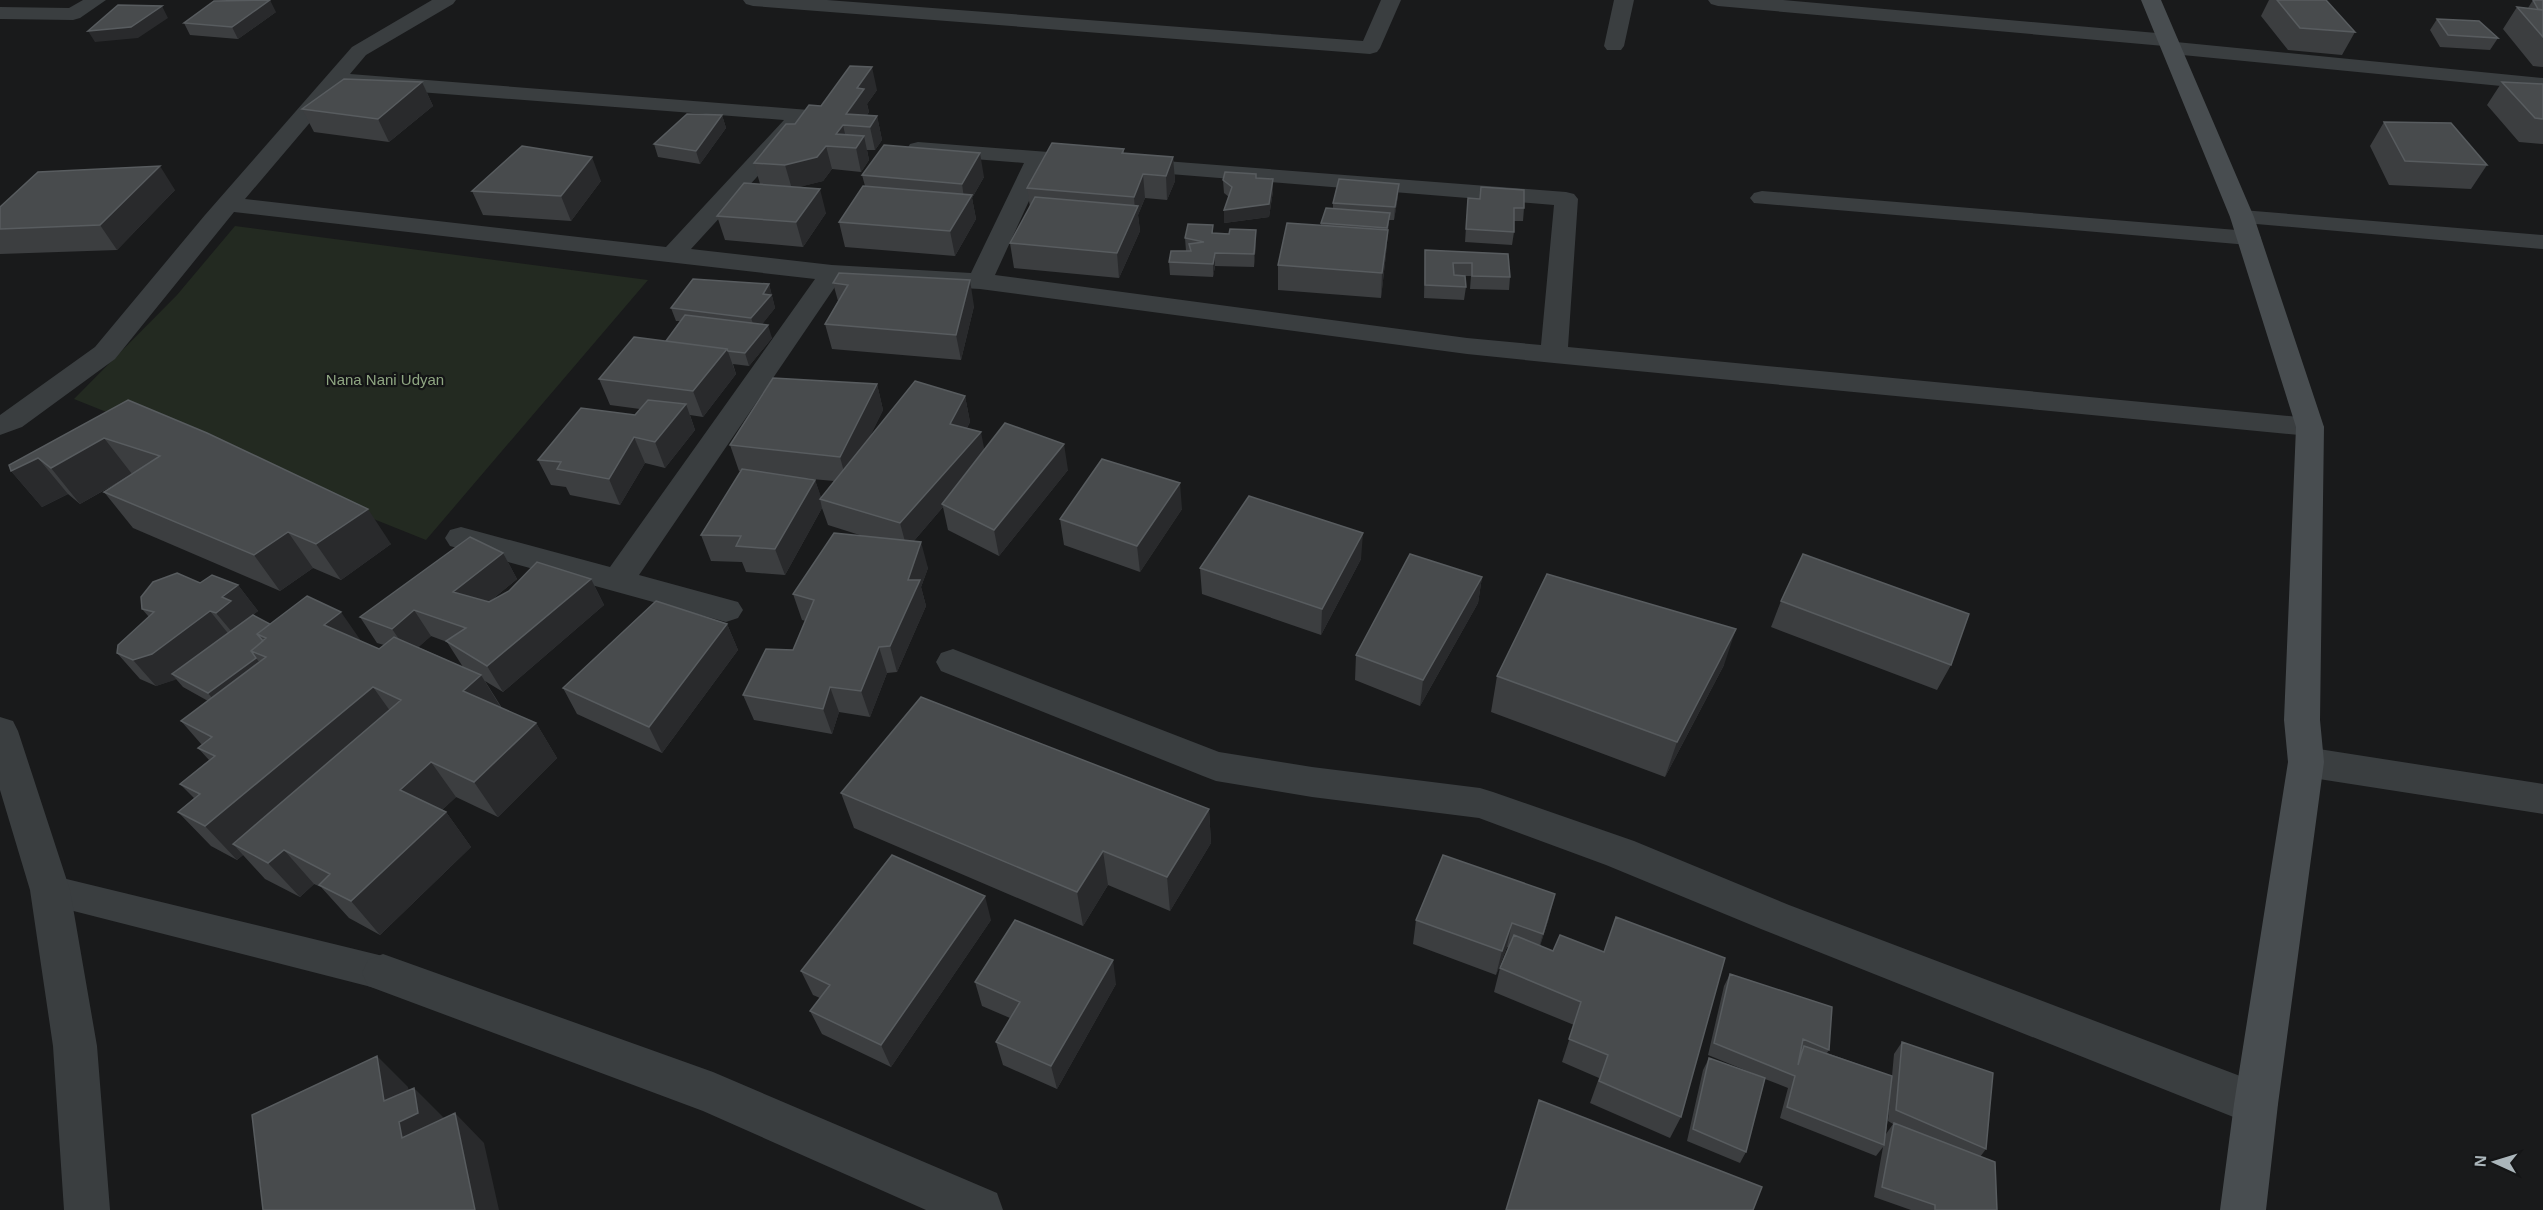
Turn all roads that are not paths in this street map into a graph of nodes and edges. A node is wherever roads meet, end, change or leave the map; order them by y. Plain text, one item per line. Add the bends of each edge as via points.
1 (96, 0) edge
2 (446, 0) edge
3 (753, 0) edge
4 (975, 0) edge
5 (1391, 0) edge
6 (1624, 0) edge
7 (1718, 0) edge
8 (2151, 0) edge
9 (0, 13) edge
10 (960, 17) junction
11 (2170, 44) junction
12 (1614, 46) dead end
13 (336, 79) junction
14 (2543, 84) edge
15 (918, 149) edge
16 (1038, 156) junction
17 (1762, 198) dead end
18 (228, 204) junction
19 (2246, 228) junction
20 (2543, 242) edge
21 (672, 255) junction
22 (832, 273) junction
23 (980, 281) junction
24 (1554, 354) junction
25 (0, 426) edge
26 (2310, 427) junction
27 (461, 538) dead end
28 (618, 580) junction
29 (726, 610) dead end
30 (953, 662) dead end
31 (0, 730) edge
32 (2306, 762) junction
33 (2543, 799) edge
34 (50, 890) junction
35 (384, 973) joint
36 (2256, 1104) junction
37 (87, 1210) edge
38 (980, 1210) edge
39 (2243, 1210) edge

1 - 9 street via 73,14
2 - 13 street via 359,51
3 - 10 street
4 - 10 street
5 - 10 street via 1371,48
6 - 12 street
7 - 11 street
8 - 11 street
11 - 14 street
11 - 19 street
13 - 18 street
13 - 21 street via 801,115
15 - 16 street
16 - 23 street
16 - 24 street via 1566,199
17 - 19 street
18 - 21 street
18 - 25 street via 105,353
19 - 20 street
19 - 26 street
21 - 22 street
22 - 23 street
22 - 28 street
23 - 24 street via 1455,345
24 - 26 street
26 - 32 street via 2302,720
27 - 28 street
28 - 29 street
30 - 36 street via 1216,766 1480,803 1620,853
31 - 34 street
32 - 33 street
32 - 36 street
34 - 35 lane
34 - 37 street via 75,1046
35 - 38 street via 713,1093
36 - 39 street

